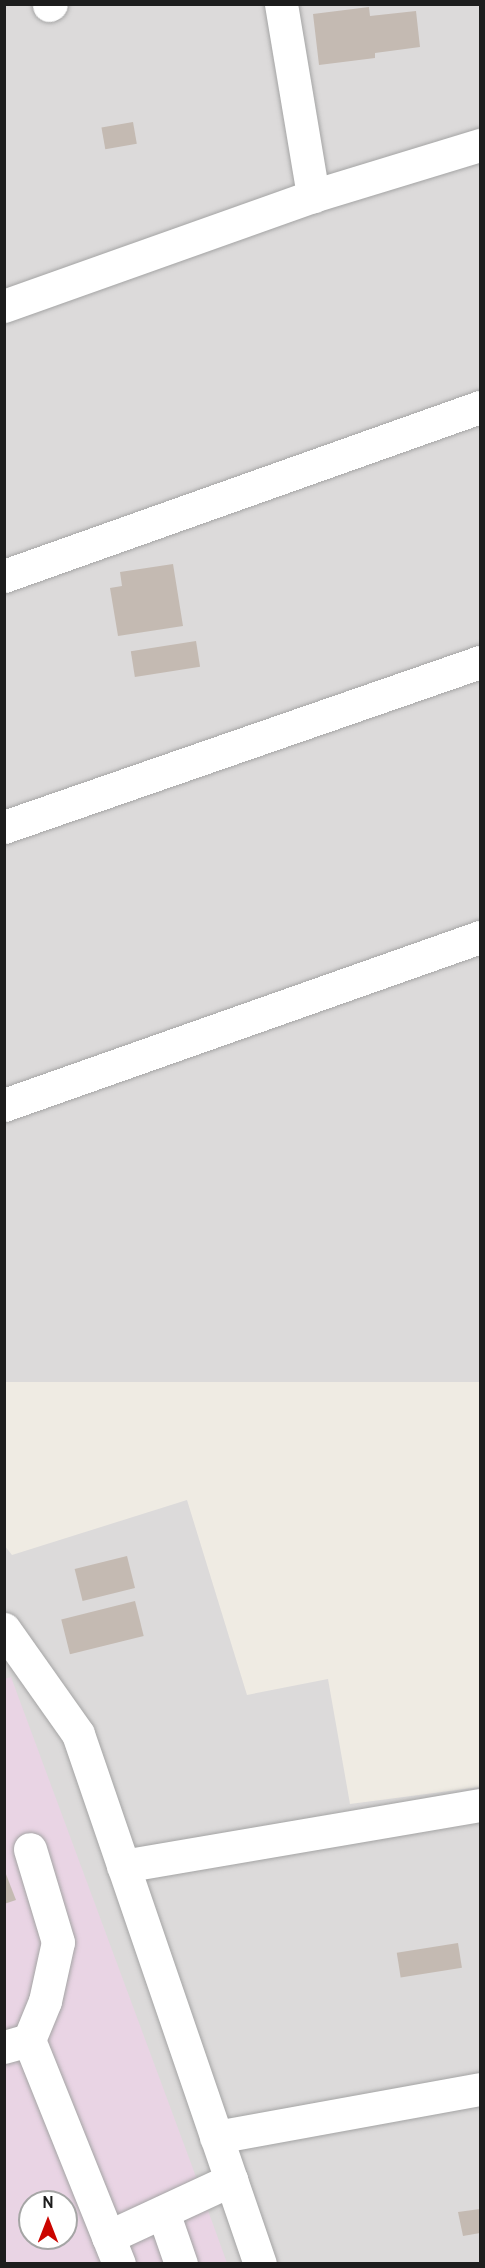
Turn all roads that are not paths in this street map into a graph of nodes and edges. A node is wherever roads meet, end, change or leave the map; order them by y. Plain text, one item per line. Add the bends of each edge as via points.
1 (280, 4) edge
2 (480, 145) edge
3 (313, 196) junction
4 (4, 306) edge
5 (480, 407) edge
6 (4, 576) edge
7 (480, 662) edge
8 (4, 827) edge
9 (480, 937) edge
10 (4, 1105) edge
11 (4, 1629) edge
12 (480, 1805) edge
13 (30, 1849) dead end
14 (123, 1866) junction
15 (17, 2043) edge
16 (480, 2089) edge
17 (216, 2137) junction
18 (231, 2180) junction
19 (163, 2212) junction
20 (114, 2250) edge
21 (181, 2264) edge
22 (260, 2264) edge

1 - 3 street
2 - 3 street
3 - 4 street
5 - 6 street
7 - 8 street
9 - 10 street
11 - 14 street via 78,1734
12 - 14 street
13 - 15 street via 58,1942 45,2001
14 - 17 street
15 - 20 street
16 - 17 street
17 - 18 street
18 - 19 street
18 - 22 street
19 - 20 street
19 - 21 street

